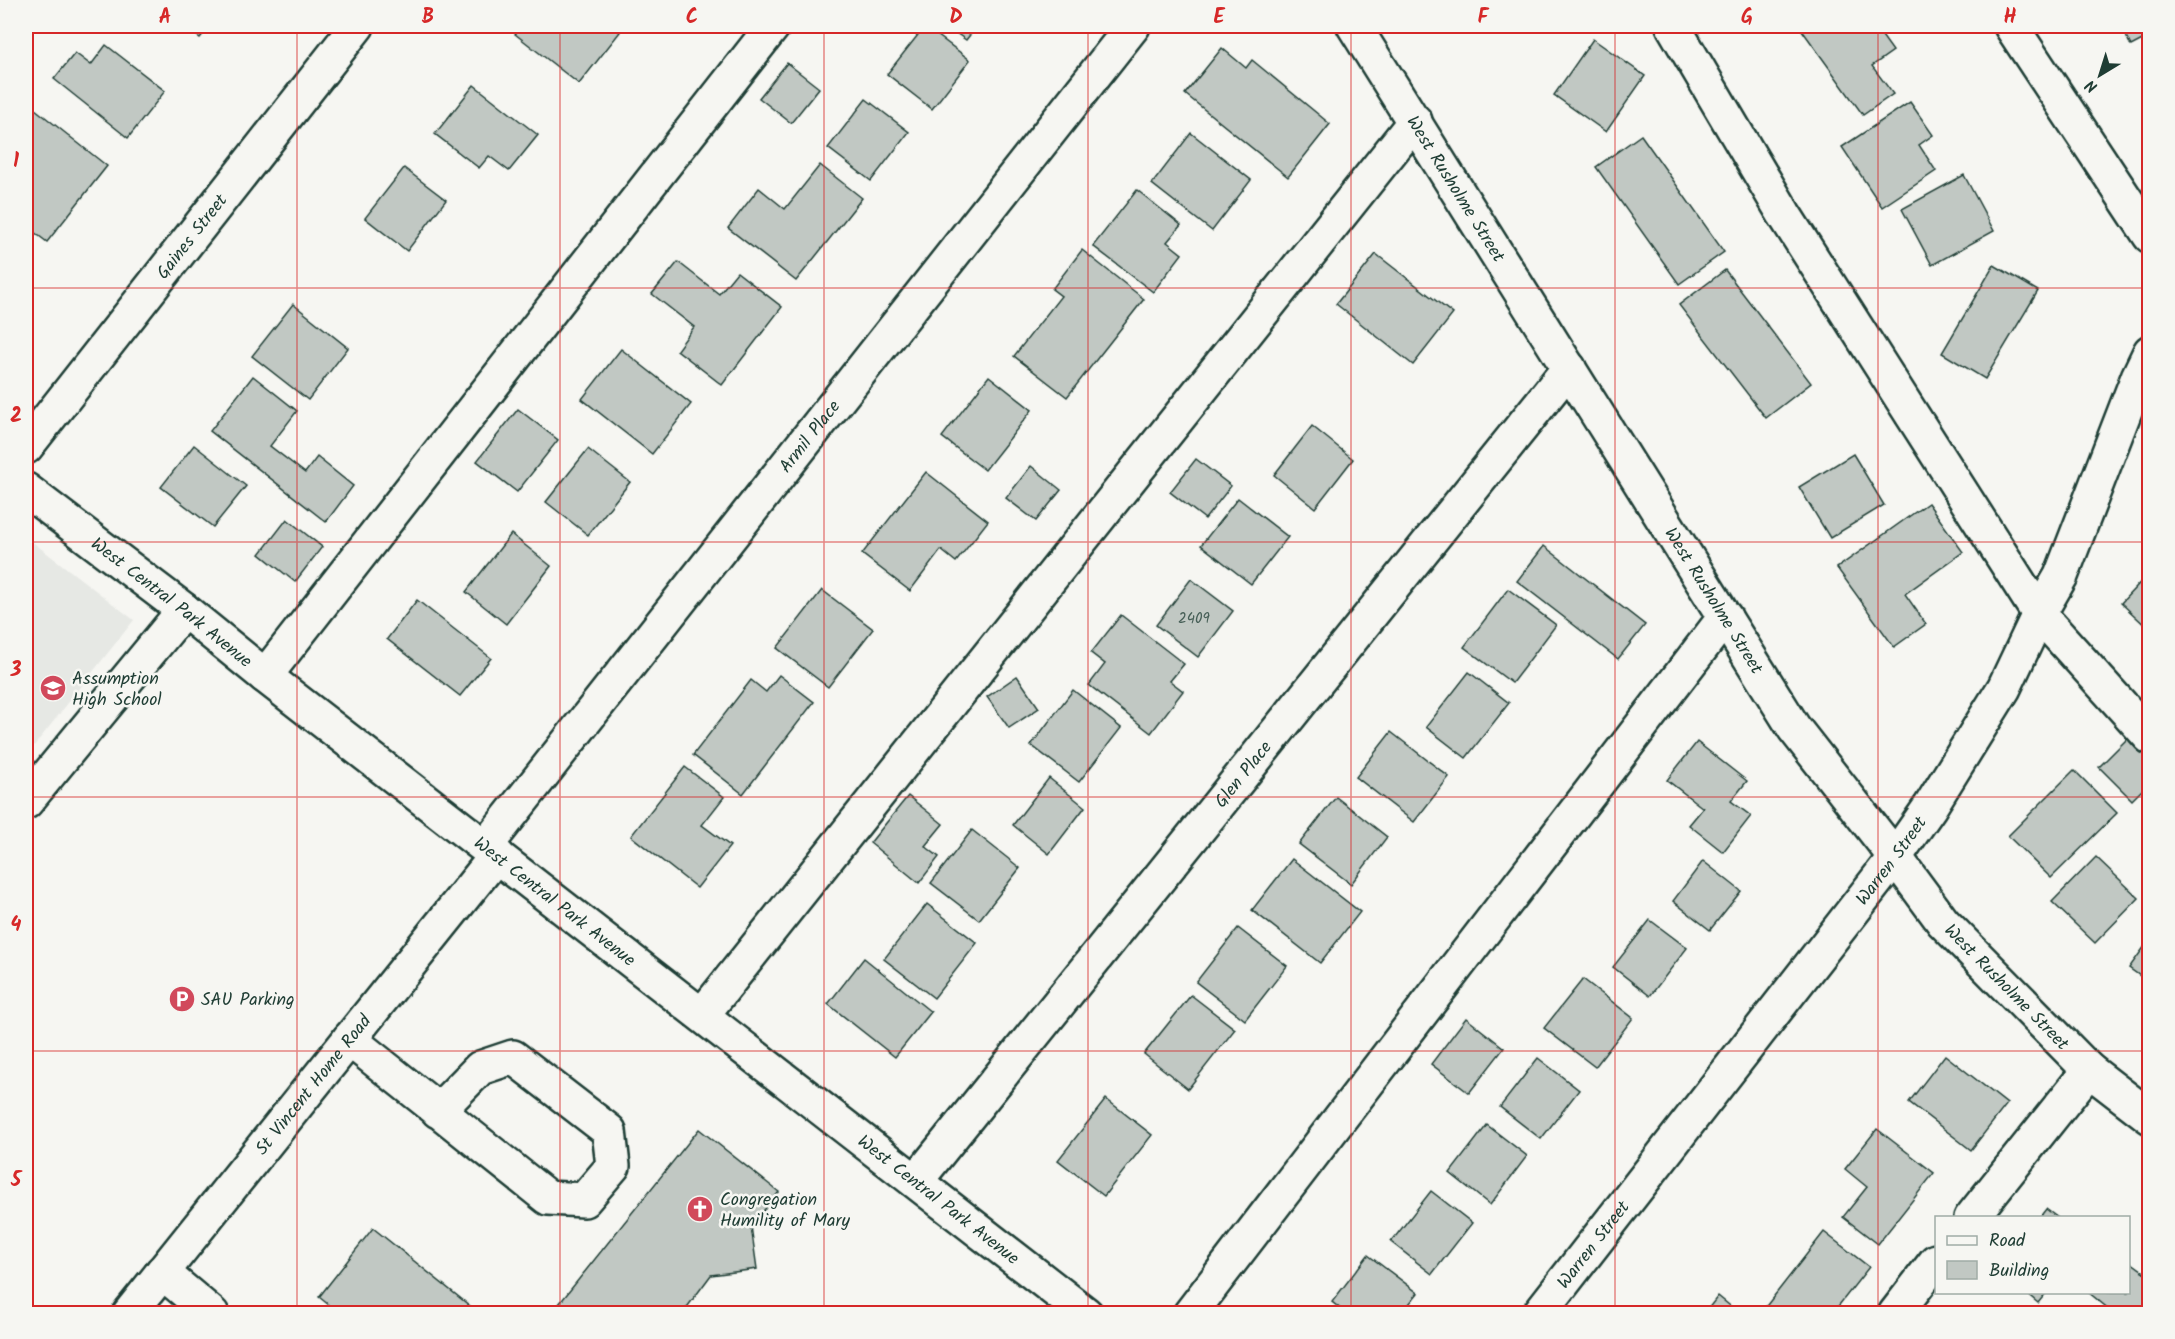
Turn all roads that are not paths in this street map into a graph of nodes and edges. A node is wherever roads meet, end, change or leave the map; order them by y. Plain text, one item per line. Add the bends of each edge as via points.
1 (357, 26) edge
2 (774, 26) edge
3 (1133, 26) edge
4 (1354, 26) edge
5 (1673, 26) edge
6 (2012, 26) edge
7 (1414, 121) junction
8 (2150, 236) edge
9 (2150, 352) edge
10 (1569, 368) junction
11 (26, 447) edge
12 (26, 490) edge
13 (184, 610) junction
14 (2039, 614) junction
15 (1725, 617) junction
16 (265, 676) junction
17 (2150, 737) edge
18 (26, 802) edge
19 (491, 851) junction
20 (1895, 857) junction
21 (703, 1014) junction
22 (349, 1039) junction
23 (2089, 1070) junction
24 (438, 1110) junction
25 (2150, 1117) edge
26 (916, 1181) junction
27 (1973, 1216) edge
28 (1935, 1262) edge
29 (162, 1272) junction
30 (129, 1314) edge
31 (212, 1314) edge
32 (1086, 1314) edge
33 (1190, 1314) edge
34 (1539, 1314) edge
35 (1895, 1314) edge

1 - 11 street, Gaines Street
2 - 16 street
3 - 19 street, Armil Place
4 - 7 street, West Rusholme Street
5 - 14 street via 1785,214
6 - 8 street
7 - 10 street, West Rusholme Street
7 - 21 street
9 - 14 street, Warren Street via 2061,576
10 - 15 street, West Rusholme Street
10 - 26 street, Glen Place
12 - 13 street, West Central Park Avenue
13 - 16 street, West Central Park Avenue
13 - 18 street
14 - 17 street
14 - 20 street, Warren Street via 2004,688
15 - 20 street, West Rusholme Street via 1794,728
15 - 33 street
16 - 19 street, West Central Park Avenue
19 - 21 street, West Central Park Avenue
19 - 22 street, St Vincent Home Road
20 - 23 street, West Rusholme Street via 1943,922
20 - 34 street, Warren Street
21 - 26 street, West Central Park Avenue
22 - 24 street
22 - 29 street, St Vincent Home Road
23 - 25 street, West Rusholme Street
23 - 27 street
24 - 24 street via 548,1198 584,1200 613,1166 609,1131 513,1057 480,1068
26 - 32 street, West Central Park Avenue
28 - 35 street
29 - 30 street, St Vincent Home Road
29 - 31 street

